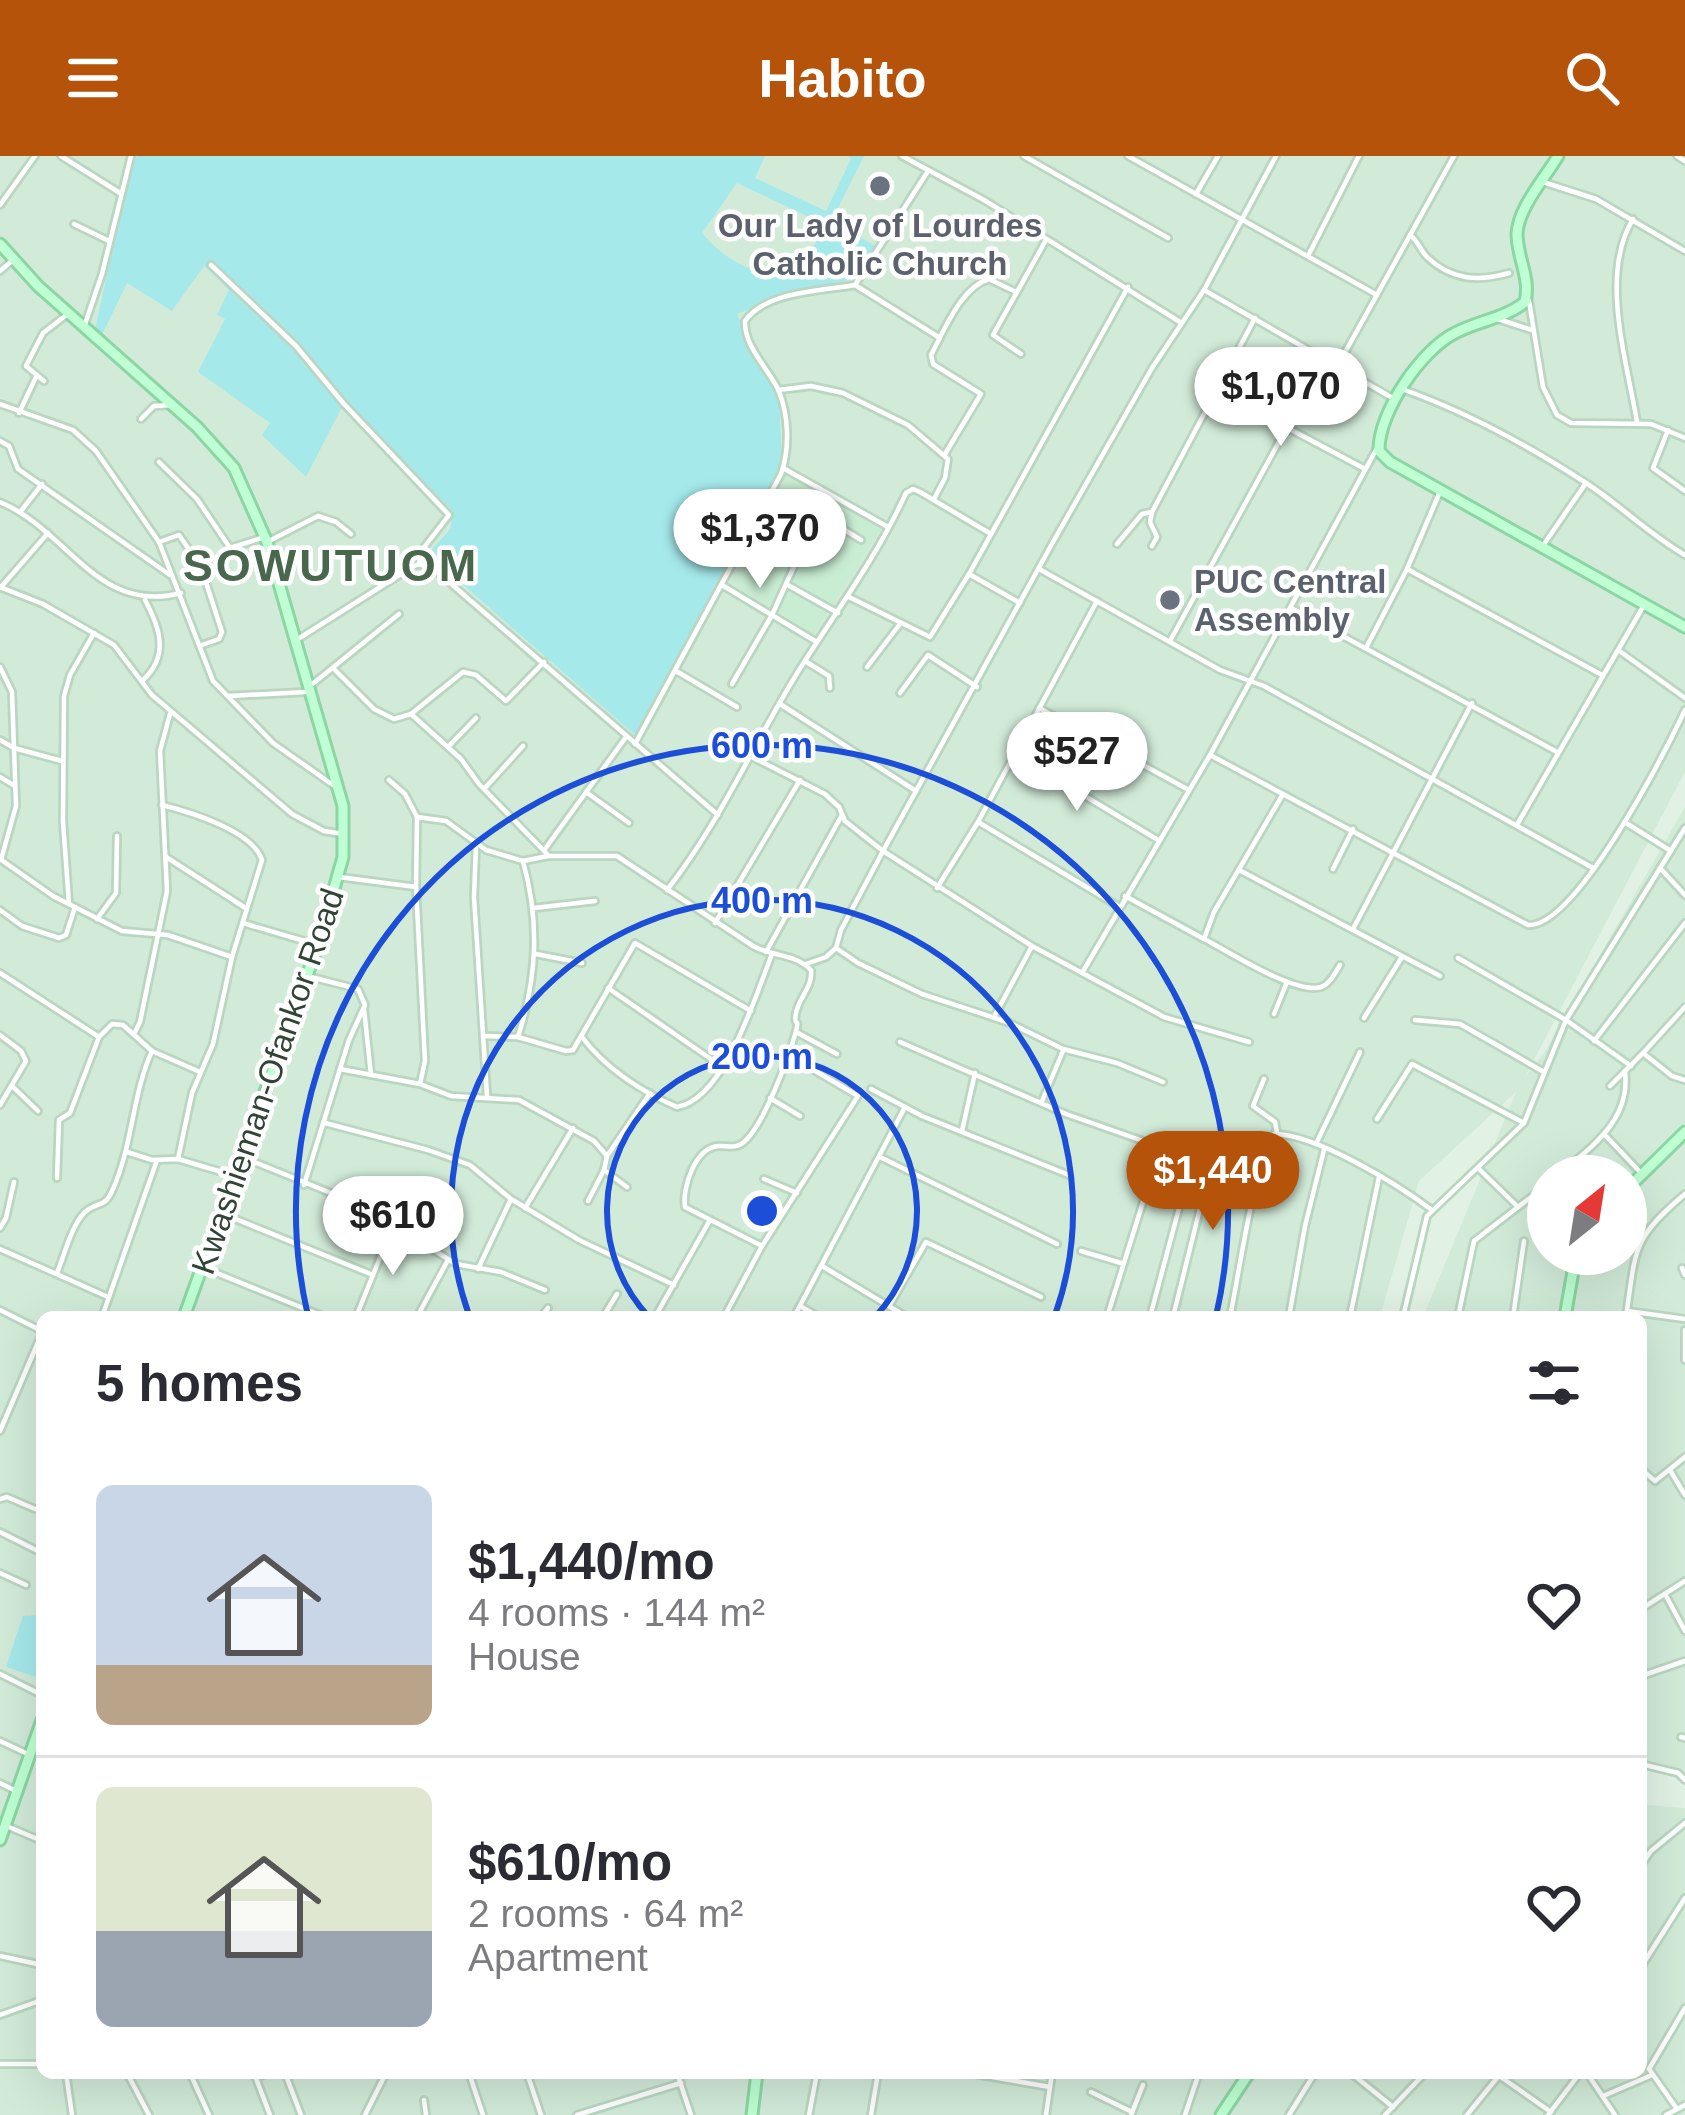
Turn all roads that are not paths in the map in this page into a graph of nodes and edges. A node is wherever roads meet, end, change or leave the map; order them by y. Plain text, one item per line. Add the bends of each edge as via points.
1 (35, 156) edge
2 (61, 156) edge
3 (131, 156) edge
4 (1024, 156) edge
5 (1128, 156) edge
6 (1218, 156) edge
7 (1276, 156) edge
8 (1359, 156) edge
9 (1454, 156) edge
10 (1558, 156) edge
11 (1677, 156) edge
12 (907, 157) edge
13 (1685, 161) edge
14 (928, 171) junction
15 (1543, 182) junction
16 (120, 193) junction
17 (1196, 194) junction
18 (0, 205) edge
19 (1633, 219) junction
20 (1242, 220) junction
21 (74, 224) dead end
22 (1410, 235) junction
23 (1047, 237) junction
24 (1168, 238) dead end
25 (110, 241) junction
26 (0, 244) edge
27 (1685, 251) edge
28 (1309, 254) junction
29 (13, 260) junction
30 (211, 265) dead end
31 (0, 271) edge
32 (1509, 272) dead end
33 (854, 285) junction
34 (1128, 287) junction
35 (1204, 290) junction
36 (1016, 292) junction
37 (1528, 294) junction
38 (1377, 295) junction
39 (69, 313) junction
40 (1493, 318) junction
41 (1255, 319) junction
42 (1182, 323) junction
43 (84, 326) junction
44 (1532, 330) junction
45 (940, 338) junction
46 (1022, 354) dead end
47 (1338, 365) junction
48 (36, 377) junction
49 (44, 381) dead end
50 (1402, 389) junction
51 (778, 390) junction
52 (1216, 390) junction
53 (1396, 400) junction
54 (0, 404) edge
55 (172, 405) junction
56 (19, 412) junction
57 (141, 419) dead end
58 (1636, 422) junction
59 (1286, 429) junction
60 (1668, 430) junction
61 (1685, 438) edge
62 (0, 441) edge
63 (1378, 446) junction
64 (945, 454) junction
65 (159, 462) dead end
66 (783, 467) junction
67 (1365, 469) junction
68 (1586, 483) junction
69 (42, 484) junction
70 (1441, 491) junction
71 (1685, 491) edge
72 (934, 499) junction
73 (0, 502) edge
74 (811, 509) dead end
75 (21, 511) junction
76 (1151, 512) junction
77 (824, 518) junction
78 (771, 525) dead end
79 (890, 528) junction
80 (48, 533) junction
81 (351, 534) dead end
82 (991, 534) junction
83 (266, 539) junction
84 (861, 540) dead end
85 (159, 542) junction
86 (806, 542) junction
87 (1117, 544) dead end
88 (1152, 547) dead end
89 (1542, 548) junction
90 (1685, 555) edge
91 (419, 564) junction
92 (1039, 569) junction
93 (1407, 569) junction
94 (969, 574) junction
95 (174, 579) junction
96 (786, 584) junction
97 (722, 585) junction
98 (0, 587) edge
99 (181, 593) junction
100 (850, 597) junction
101 (144, 599) junction
102 (1097, 601) junction
103 (1020, 603) junction
104 (1644, 605) junction
105 (1291, 608) junction
106 (838, 613) junction
107 (399, 614) dead end
108 (772, 615) junction
109 (1683, 622) edge
110 (900, 624) junction
111 (94, 633) junction
112 (1170, 641) junction
113 (293, 642) junction
114 (818, 642) junction
115 (199, 646) junction
116 (1367, 646) junction
117 (1618, 650) junction
118 (805, 661) junction
119 (544, 662) junction
120 (0, 668) edge
121 (867, 668) dead end
122 (335, 670) junction
123 (676, 671) junction
124 (1602, 675) junction
125 (1252, 680) junction
126 (142, 681) junction
127 (733, 684) dead end
128 (977, 687) junction
129 (830, 688) dead end
130 (308, 690) junction
131 (900, 693) dead end
132 (228, 696) junction
133 (1685, 698) edge
134 (780, 704) junction
135 (1472, 704) junction
136 (737, 707) dead end
137 (1039, 709) junction
138 (1685, 710) edge
139 (172, 712) junction
140 (411, 714) junction
141 (476, 718) dead end
142 (626, 737) junction
143 (0, 740) edge
144 (635, 744) junction
145 (523, 746) dead end
146 (448, 747) junction
147 (14, 748) junction
148 (1557, 752) junction
149 (1015, 754) junction
150 (1210, 755) junction
151 (751, 756) junction
152 (62, 761) junction
153 (0, 777) edge
154 (1432, 778) junction
155 (389, 780) dead end
156 (800, 780) junction
157 (15, 786) junction
158 (339, 788) junction
159 (484, 788) junction
160 (1189, 790) junction
161 (586, 792) junction
162 (918, 792) junction
163 (1283, 794) junction
164 (162, 805) junction
165 (718, 815) junction
166 (842, 815) junction
167 (417, 817) junction
168 (978, 822) junction
169 (1625, 823) junction
170 (629, 824) dead end
171 (1517, 824) junction
172 (1685, 828) edge
173 (1353, 830) junction
174 (346, 834) junction
175 (118, 836) dead end
176 (1159, 840) junction
177 (476, 844) junction
178 (883, 851) junction
179 (1395, 851) junction
180 (1671, 851) junction
181 (546, 852) junction
182 (166, 857) junction
183 (1, 859) edge
184 (524, 862) junction
185 (1594, 868) junction
186 (1660, 868) junction
187 (1333, 869) dead end
188 (1239, 870) junction
189 (339, 877) junction
190 (416, 887) junction
191 (937, 888) junction
192 (667, 890) junction
193 (1685, 895) edge
194 (1125, 896) junction
195 (595, 901) dead end
196 (72, 906) junction
197 (1119, 906) junction
198 (534, 908) junction
199 (247, 909) junction
200 (0, 910) edge
201 (97, 919) junction
202 (715, 922) junction
203 (243, 923) junction
204 (1685, 923) edge
205 (1353, 928) junction
206 (158, 934) junction
207 (1204, 939) junction
208 (318, 945) junction
209 (1032, 946) junction
210 (836, 948) junction
211 (769, 953) junction
212 (536, 954) junction
213 (1403, 956) junction
214 (232, 957) junction
215 (1457, 958) dead end
216 (582, 963) dead end
217 (806, 964) junction
218 (1340, 965) dead end
219 (0, 973) edge
220 (1082, 973) junction
221 (307, 976) junction
222 (1440, 976) dead end
223 (1287, 982) junction
224 (608, 988) junction
225 (1685, 1007) edge
226 (364, 1009) junction
227 (751, 1011) junction
228 (1274, 1014) dead end
229 (994, 1017) junction
230 (1364, 1018) dead end
231 (1415, 1020) dead end
232 (1566, 1020) junction
233 (134, 1032) junction
234 (796, 1032) junction
235 (0, 1035) edge
236 (483, 1036) junction
237 (99, 1037) junction
238 (518, 1037) junction
239 (581, 1037) junction
240 (1594, 1041) junction
241 (899, 1042) dead end
242 (1249, 1042) dead end
243 (1063, 1049) junction
244 (152, 1051) junction
245 (1360, 1052) dead end
246 (1643, 1053) junction
247 (837, 1054) dead end
248 (788, 1055) junction
249 (722, 1066) junction
250 (1628, 1068) junction
251 (340, 1070) junction
252 (201, 1072) junction
253 (1544, 1072) junction
254 (975, 1073) junction
255 (371, 1075) junction
256 (1264, 1079) dead end
257 (1685, 1080) edge
258 (1163, 1082) dead end
259 (420, 1084) junction
260 (12, 1086) junction
261 (1610, 1086) dead end
262 (871, 1089) dead end
263 (650, 1093) junction
264 (488, 1096) junction
265 (770, 1098) junction
266 (1042, 1101) junction
267 (0, 1105) edge
268 (904, 1107) junction
269 (38, 1111) dead end
270 (800, 1116) dead end
271 (1377, 1119) dead end
272 (325, 1123) junction
273 (1525, 1123) junction
274 (573, 1128) junction
275 (962, 1132) junction
276 (1685, 1132) edge
277 (1277, 1133) junction
278 (1605, 1135) junction
279 (1198, 1137) dead end
280 (1217, 1140) dead end
281 (1146, 1142) dead end
282 (1315, 1145) junction
283 (1324, 1150) junction
284 (127, 1152) junction
285 (1582, 1155) edge
286 (1624, 1155) edge
287 (607, 1156) junction
288 (242, 1157) junction
289 (880, 1157) junction
290 (178, 1159) junction
291 (157, 1160) junction
292 (1647, 1167) edge
293 (1479, 1169) junction
294 (604, 1170) junction
295 (1069, 1175) dead end
296 (235, 1176) junction
297 (1379, 1177) junction
298 (57, 1178) dead end
299 (764, 1179) dead end
300 (14, 1182) dead end
301 (304, 1185) junction
302 (627, 1186) dead end
303 (797, 1193) junction
304 (1685, 1194) edge
305 (1144, 1198) dead end
306 (511, 1199) junction
307 (588, 1201) dead end
308 (1527, 1203) edge
309 (525, 1208) junction
310 (1520, 1209) junction
311 (1432, 1210) junction
312 (221, 1213) junction
313 (710, 1220) junction
314 (393, 1225) junction
315 (0, 1228) edge
316 (1524, 1241) dead end
317 (1057, 1244) dead end
318 (763, 1246) junction
319 (0, 1249) edge
320 (1081, 1251) dead end
321 (448, 1260) junction
322 (1123, 1264) junction
323 (822, 1266) junction
324 (202, 1267) junction
325 (478, 1269) junction
326 (57, 1273) junction
327 (1572, 1275) edge
328 (373, 1276) junction
329 (674, 1285) junction
330 (545, 1290) dead end
331 (617, 1294) dead end
332 (108, 1297) junction
333 (1041, 1298) dead end
334 (800, 1306) junction
335 (889, 1306) junction
336 (548, 1308) dead end
337 (0, 1310) edge
338 (104, 1311) edge
339 (186, 1311) edge
340 (310, 1311) edge
341 (358, 1311) edge
342 (420, 1311) edge
343 (546, 1311) edge
344 (607, 1311) edge
345 (659, 1311) edge
346 (727, 1311) edge
347 (797, 1311) edge
348 (809, 1311) edge
349 (897, 1311) edge
350 (1109, 1311) edge
351 (1152, 1311) edge
352 (1174, 1311) edge
353 (1231, 1311) edge
354 (1289, 1311) edge
355 (1350, 1311) edge
356 (1404, 1311) edge
357 (1459, 1311) edge
358 (1514, 1311) edge
359 (1566, 1311) edge
360 (1627, 1311) edge
361 (1647, 1316) edge
362 (1685, 1319) edge
363 (36, 1329) edge
364 (1685, 1330) edge
365 (36, 1346) edge
366 (1685, 1360) edge
367 (0, 1431) edge
368 (1685, 1457) edge
369 (1670, 1470) junction
370 (1647, 1474) edge
371 (1685, 1495) edge
372 (0, 1498) edge
373 (35, 1509) dead end
374 (0, 1532) edge
375 (36, 1550) edge
376 (0, 1573) edge
377 (1685, 1581) edge
378 (26, 1585) dead end
379 (1665, 1594) junction
380 (1647, 1605) edge
381 (1685, 1631) edge
382 (1685, 1661) edge
383 (0, 1674) edge
384 (1647, 1674) edge
385 (36, 1692) edge
386 (0, 1741) edge
387 (35, 1749) edge
388 (1647, 1765) edge
389 (1685, 1766) edge
390 (1678, 1773) junction
391 (1685, 1780) edge
392 (0, 1783) edge
393 (17, 1791) junction
394 (1685, 1823) edge
395 (5, 1826) junction
396 (36, 1839) edge
397 (0, 1840) edge
398 (1647, 1857) edge
399 (1685, 1898) edge
400 (0, 1956) edge
401 (1647, 1958) edge
402 (36, 1964) edge
403 (36, 2002) edge
404 (1685, 2008) edge
405 (0, 2015) edge
406 (0, 2064) edge
407 (36, 2064) edge
408 (1652, 2075) junction
409 (1647, 2077) edge
410 (67, 2079) edge
411 (130, 2079) edge
412 (193, 2079) edge
413 (256, 2079) edge
414 (288, 2079) edge
415 (383, 2079) edge
416 (471, 2079) edge
417 (531, 2079) edge
418 (679, 2079) edge
419 (756, 2079) edge
420 (816, 2079) edge
421 (877, 2079) edge
422 (1008, 2079) edge
423 (1051, 2079) edge
424 (1197, 2079) edge
425 (1245, 2079) edge
426 (1311, 2079) edge
427 (1358, 2079) edge
428 (1419, 2079) edge
429 (1494, 2079) edge
430 (1505, 2079) edge
431 (1579, 2079) edge
432 (1589, 2079) edge
433 (1643, 2079) edge
434 (681, 2083) junction
435 (1142, 2085) dead end
436 (1050, 2087) junction
437 (1091, 2092) dead end
438 (1603, 2096) junction
439 (424, 2100) dead end
440 (1393, 2107) junction
441 (1683, 2107) edge
442 (1131, 2113) edge
443 (1549, 2113) edge
444 (871, 2114) edge
445 (72, 2115) edge
446 (149, 2115) edge
447 (209, 2115) edge
448 (270, 2115) edge
449 (301, 2115) edge
450 (364, 2115) edge
451 (426, 2115) edge
452 (483, 2115) edge
453 (541, 2115) edge
454 (577, 2115) edge
455 (691, 2115) edge
456 (752, 2115) edge
457 (809, 2115) edge
458 (881, 2115) edge
459 (1046, 2115) edge
460 (1185, 2115) edge
461 (1221, 2115) edge
462 (1288, 2115) edge
463 (1385, 2115) edge
464 (1467, 2115) edge
465 (1615, 2115) edge
466 (1666, 2115) edge

1 - 18 street
2 - 16 street
3 - 16 street
4 - 24 street
5 - 17 street
6 - 17 street
7 - 20 street
8 - 28 street
9 - 22 street
10 - 15 main road
11 - 13 street
12 - 14 street
14 - 23 street
14 - 33 street
15 - 19 street
15 - 37 main road via 1517,232
16 - 25 street
17 - 20 street
19 - 27 street
19 - 58 street via 1615,277
20 - 28 street
20 - 35 street
21 - 25 street
22 - 32 street via 1429,259 1462,278
22 - 38 street
23 - 34 street
23 - 36 street
25 - 43 street
26 - 29 main road, Kwashieman-Ofankor Road
28 - 38 street
29 - 31 street
29 - 39 main road, Kwashieman-Ofankor Road
30 - 91 street via 449,514
33 - 45 street
33 - 51 street via 781,299 748,316 745,332
34 - 42 street
34 - 82 street
35 - 41 street
35 - 42 street
36 - 45 street via 981,281
36 - 46 street via 992,335
37 - 40 main road
37 - 44 street
38 - 47 street
39 - 43 main road, Kwashieman-Ofankor Road
39 - 48 street via 29,357 27,370
40 - 44 street
40 - 50 main road via 1443,340
41 - 47 street
41 - 52 street
42 - 92 street
43 - 55 main road, Kwashieman-Ofankor Road
44 - 58 street via 1557,415 1571,423
45 - 64 street via 930,359 981,394
47 - 53 street
48 - 49 street
48 - 56 street
50 - 53 main road
50 - 68 street
51 - 64 street via 843,393
51 - 66 street
52 - 59 street
52 - 76 street
53 - 63 main road
54 - 56 street
55 - 57 street via 154,406
55 - 83 main road, Kwashieman-Ofankor Road via 234,468
56 - 85 street via 85,438
58 - 60 street
59 - 67 street
59 - 112 street
60 - 61 street
60 - 71 street via 1653,468
62 - 69 street
63 - 67 street
63 - 70 main road via 1390,462
64 - 72 street
65 - 83 street via 230,548
66 - 79 street
66 - 97 street
67 - 105 street
68 - 89 street
68 - 90 street
69 - 75 street
69 - 95 street
70 - 89 main road
70 - 93 street
72 - 79 street via 910,490
72 - 82 street
73 - 75 street
74 - 77 street
75 - 80 street
76 - 87 street
76 - 88 street
77 - 84 street
77 - 86 street
78 - 86 street
79 - 100 street
80 - 98 street
80 - 101 street via 97,577
81 - 83 street via 318,516
82 - 94 street
83 - 113 main road, Kwashieman-Ofankor Road
85 - 95 street
85 - 115 street via 179,535 201,566 222,635
86 - 96 street
89 - 104 main road
91 - 113 street
91 - 119 street via 442,574
92 - 102 street
92 - 103 street
93 - 116 street
93 - 124 street
94 - 103 street
94 - 110 street via 930,637
95 - 99 street
96 - 106 street
96 - 108 street
97 - 108 street
97 - 123 street
98 - 111 street
99 - 101 street
99 - 115 street
100 - 106 street
100 - 110 street
101 - 126 street via 161,649
102 - 112 street
102 - 137 street
103 - 128 street
104 - 109 main road
104 - 117 street
105 - 116 street
105 - 125 street
106 - 114 street
107 - 122 street
108 - 114 street
108 - 127 street
110 - 121 street
111 - 126 street via 114,644
111 - 152 street via 65,685
112 - 125 street
113 - 130 main road, Kwashieman-Ofankor Road
114 - 118 street
115 - 132 street
116 - 135 street
117 - 124 street
117 - 133 street
118 - 129 street via 829,676
118 - 134 street
119 - 140 street via 506,701 463,672
119 - 142 street
120 - 147 street via 12,692
122 - 130 street
122 - 140 street via 381,714
123 - 136 street
123 - 144 street
124 - 148 street
125 - 150 street
125 - 154 street
126 - 139 street
128 - 131 street via 928,655
128 - 162 street
130 - 132 street
130 - 158 main road, Kwashieman-Ofankor Road
132 - 158 street via 284,752
134 - 151 street
134 - 162 street
135 - 148 street
135 - 154 street
137 - 149 street
137 - 160 street
138 - 169 street
139 - 164 street via 160,751
139 - 174 street via 303,822
140 - 146 street
141 - 146 street
142 - 144 street
142 - 161 street
143 - 147 street
144 - 165 street
145 - 159 street
146 - 159 street
147 - 152 street
147 - 157 street
148 - 171 street
149 - 168 street
149 - 176 street
150 - 160 street
150 - 163 street
151 - 156 street
151 - 165 street
152 - 196 street
153 - 157 street
154 - 171 street
154 - 179 street
155 - 167 street
156 - 166 street
156 - 202 street
157 - 183 street via 15,818
158 - 174 main road, Kwashieman-Ofankor Road
159 - 181 street
160 - 176 street
161 - 170 street
161 - 181 street
162 - 178 street
163 - 173 street
163 - 188 street
164 - 182 street
164 - 199 street via 208,818 260,851
165 - 192 street
166 - 178 street
166 - 211 street
167 - 177 street via 446,821
167 - 190 street
168 - 191 street
168 - 197 street
169 - 180 street
169 - 185 street
171 - 185 street
172 - 180 street
173 - 179 street
173 - 187 street
174 - 189 main road, Kwashieman-Ofankor Road
175 - 201 street via 116,893
176 - 194 street
177 - 184 street
177 - 236 street
178 - 191 street
178 - 210 street
179 - 185 street via 1538,926
179 - 205 street
180 - 186 street
181 - 184 street
181 - 192 street via 610,854
182 - 199 street
182 - 206 street
183 - 196 street
184 - 198 street
186 - 193 street
186 - 232 street
188 - 205 street
188 - 207 street
189 - 190 street
189 - 208 main road, Kwashieman-Ofankor Road
190 - 259 street
191 - 209 street
192 - 202 street
194 - 197 street
194 - 207 street
195 - 198 street
196 - 200 street via 59,938
196 - 201 street
197 - 220 street
198 - 212 street
199 - 203 street
201 - 206 street via 122,932
202 - 211 street
203 - 208 street
203 - 214 street
204 - 240 street
205 - 213 street
206 - 214 street
206 - 233 street
207 - 223 street
208 - 221 main road, Kwashieman-Ofankor Road
209 - 220 street
209 - 229 street
210 - 217 street
210 - 229 street via 892,981
211 - 217 street
211 - 227 street
212 - 216 street
212 - 238 street
213 - 222 street
213 - 230 street
214 - 252 street
215 - 232 street
217 - 234 street via 813,974
218 - 223 street via 1320,987
219 - 237 street
220 - 242 street via 1164,1017
221 - 226 street via 354,988
221 - 288 main road, Kwashieman-Ofankor Road
223 - 228 street
224 - 227 street via 637,943
224 - 239 street
224 - 249 street
225 - 246 street
226 - 251 street
226 - 255 street
227 - 249 street
229 - 243 street
231 - 253 street via 1460,1024
232 - 240 street
232 - 253 street
233 - 237 street via 114,1023
233 - 244 street
234 - 247 street
234 - 248 street
235 - 260 street via 26,1057
236 - 238 street
236 - 264 street
237 - 298 street via 70,1113 59,1120
238 - 239 street via 566,1051
239 - 263 street
240 - 250 street
241 - 254 street
243 - 258 street
243 - 266 street
244 - 252 street
244 - 284 street
245 - 282 street
246 - 250 street
246 - 257 street
248 - 265 street
248 - 303 street via 858,1096
249 - 263 street via 704,1094 684,1106
250 - 261 street
250 - 278 street via 1623,1105
251 - 255 street
251 - 272 street
252 - 290 street
253 - 273 street
254 - 266 street
254 - 275 street
255 - 259 street
256 - 277 street via 1253,1106
259 - 264 street via 451,1096
260 - 267 street
260 - 269 street
262 - 268 street
263 - 287 street
264 - 274 street via 519,1100
265 - 270 street
265 - 313 street via 745,1141 709,1149 687,1180 685,1207
266 - 281 street
268 - 275 street
268 - 289 street
271 - 273 street via 1412,1064
272 - 301 street
272 - 306 street via 454,1159
273 - 293 street
274 - 287 street
274 - 309 street
275 - 295 street
276 - 292 main road
277 - 282 street
277 - 353 street via 1267,1143
278 - 285 street
278 - 286 street
279 - 351 street
280 - 352 street
282 - 283 street
283 - 297 street
283 - 354 street
284 - 291 street
284 - 326 street via 110,1197 82,1216
287 - 294 street
288 - 296 main road, Kwashieman-Ofankor Road
288 - 301 street
289 - 317 street
289 - 323 street
290 - 291 street
290 - 296 street
291 - 332 street
293 - 310 street
293 - 311 street
294 - 302 street
294 - 307 street
296 - 312 main road, Kwashieman-Ofankor Road
297 - 311 street
297 - 355 street
299 - 303 street
300 - 315 street
301 - 314 street
303 - 318 street
304 - 360 street via 1638,1244
305 - 322 street
306 - 309 street
306 - 325 street
308 - 310 street
309 - 329 street
310 - 357 street via 1474,1241
311 - 356 street
312 - 324 main road, Kwashieman-Ofankor Road
312 - 328 street
313 - 318 street
313 - 329 street
314 - 321 street
314 - 328 street
316 - 358 street
318 - 346 street
319 - 326 street
320 - 322 street
321 - 325 street
321 - 342 street
322 - 350 street
323 - 334 street
323 - 335 street
324 - 339 main road, Kwashieman-Ofankor Road
324 - 340 street
325 - 330 street
326 - 332 street
327 - 359 main road
328 - 341 street
329 - 345 street
331 - 344 street
332 - 338 street
333 - 335 street via 924,1242
334 - 347 street
334 - 348 street
335 - 349 street
336 - 343 street
337 - 363 street
361 - 362 street
364 - 366 street
365 - 367 street
368 - 369 street
369 - 370 street via 1654,1481
369 - 371 street
372 - 373 street
374 - 375 street
376 - 378 street
377 - 379 street
379 - 380 street
379 - 381 street
382 - 384 street
383 - 385 street
386 - 387 street
387 - 393 main road
388 - 390 street
389 - 390 street
390 - 391 street
392 - 393 street
393 - 395 main road
394 - 398 street
395 - 396 street
395 - 397 main road
399 - 401 street
400 - 402 street
403 - 405 street
404 - 408 street
406 - 407 street
408 - 409 street
408 - 441 street
410 - 445 street
411 - 446 street
412 - 447 street
413 - 448 street
414 - 449 street
415 - 450 street
416 - 452 street
417 - 453 street
418 - 434 street
419 - 456 main road
420 - 457 street
421 - 444 street
422 - 436 street
423 - 436 street
424 - 460 street
425 - 461 main road
426 - 462 street
427 - 440 street
428 - 440 street
429 - 464 street
430 - 443 street
431 - 443 street
432 - 438 street
433 - 438 street
434 - 454 street
434 - 455 street
435 - 442 street
436 - 459 street
437 - 442 street
438 - 465 street
439 - 451 street
440 - 463 street
441 - 466 street
444 - 458 street

